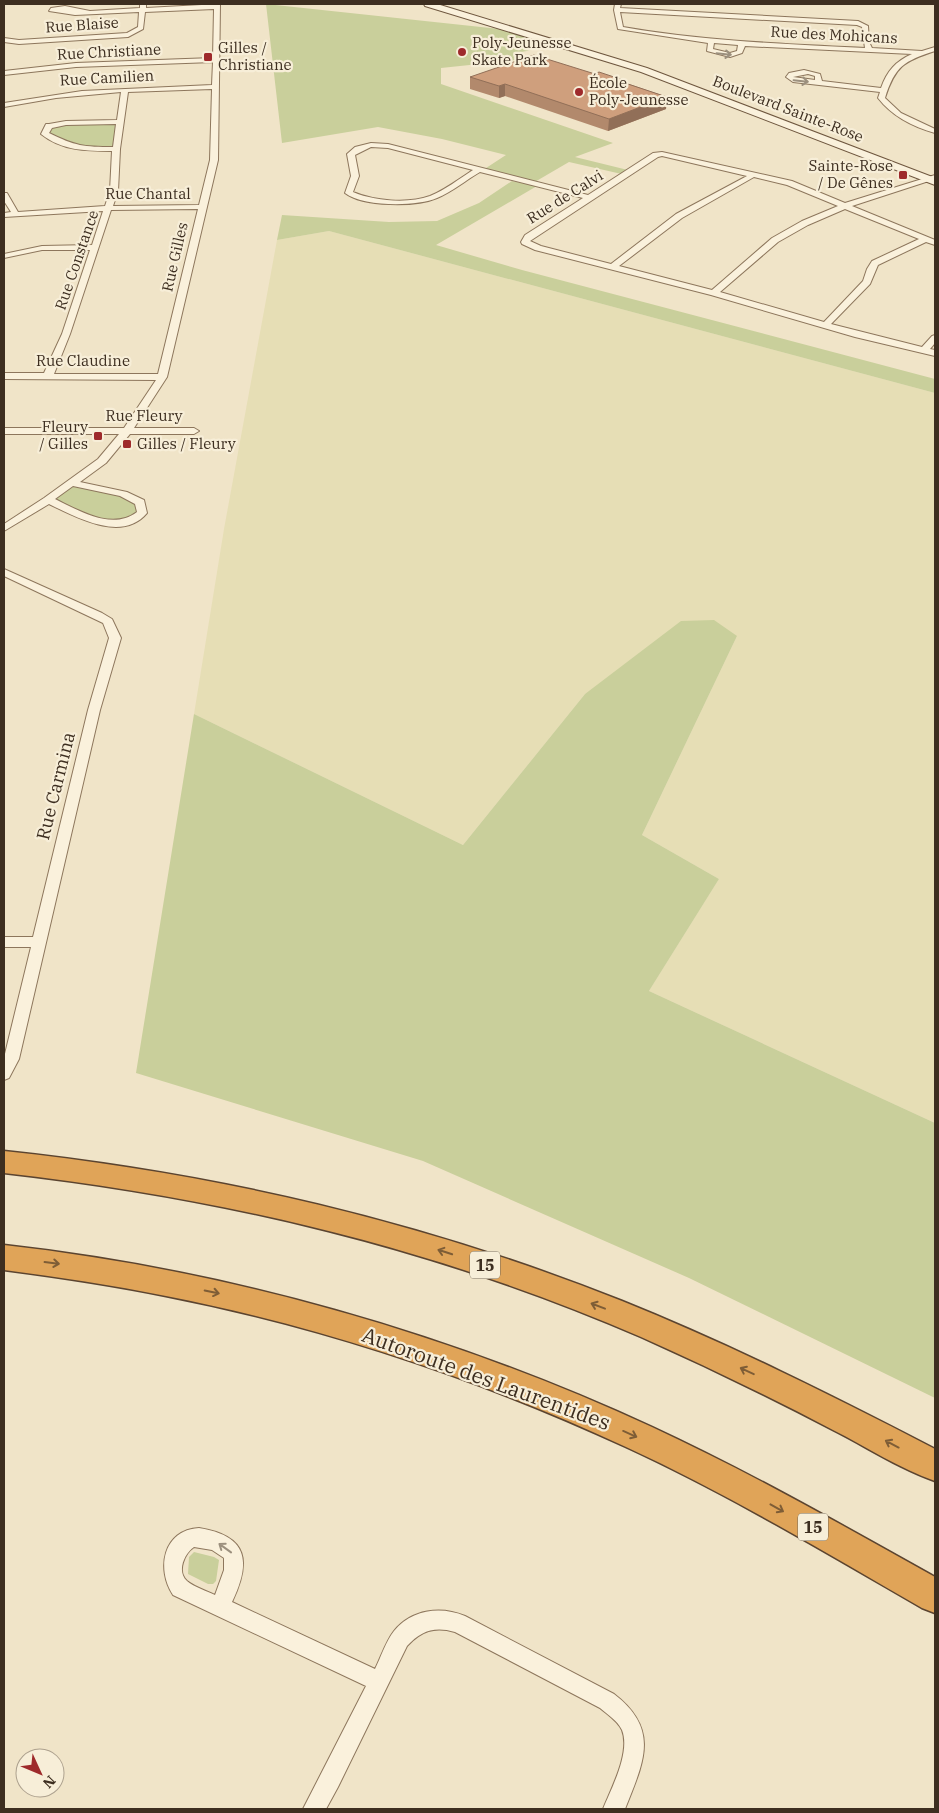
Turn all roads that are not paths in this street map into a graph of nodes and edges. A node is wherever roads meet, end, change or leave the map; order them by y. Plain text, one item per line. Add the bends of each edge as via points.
1 (428, 4) edge
2 (217, 6) edge
3 (143, 7) edge
4 (618, 7) edge
5 (88, 11) dead end
6 (4, 40) edge
7 (712, 41) junction
8 (742, 43) junction
9 (869, 49) junction
10 (935, 49) edge
11 (924, 53) junction
12 (215, 60) junction
13 (4, 74) edge
14 (819, 83) dead end
15 (214, 87) junction
16 (125, 90) junction
17 (883, 90) junction
18 (4, 105) edge
19 (120, 122) junction
20 (935, 131) edge
21 (116, 150) junction
22 (480, 169) junction
23 (755, 174) junction
24 (932, 179) edge
25 (4, 195) edge
26 (591, 198) junction
27 (845, 206) junction
28 (202, 207) junction
29 (109, 208) junction
30 (15, 213) junction
31 (4, 215) edge
32 (926, 240) junction
33 (935, 243) edge
34 (96, 247) junction
35 (4, 256) edge
36 (613, 267) junction
37 (714, 293) junction
38 (826, 325) junction
39 (935, 338) edge
40 (923, 351) junction
41 (935, 353) edge
42 (4, 376) edge
43 (48, 376) junction
44 (162, 377) junction
45 (127, 431) junction
46 (194, 431) dead end
47 (4, 432) edge
48 (72, 483) junction
49 (48, 500) junction
50 (4, 528) edge
51 (4, 572) edge
52 (4, 942) edge
53 (37, 942) junction
54 (4, 1074) edge
55 (4, 1162) edge
56 (4, 1257) edge
57 (935, 1466) edge
58 (935, 1596) edge
59 (220, 1606) dead end
60 (379, 1681) junction
61 (314, 1809) edge
62 (614, 1809) edge

1 - 24 street, Boulevard Sainte-Rose via 644,70
2 - 3 street
2 - 12 street, Rue Gilles
3 - 5 street
3 - 6 street, Rue Blaise via 141,28 128,34 19,42
4 - 7 street, Rue des Mohicans via 620,28
4 - 9 street via 858,23 865,26
7 - 8 street, Rue des Mohicans
7 -> 8 street via 709,50 730,55 740,52
8 - 9 street, Rue des Mohicans
9 - 11 street, Rue des Mohicans
10 - 11 street
11 - 17 street via 898,64 888,76
12 - 13 street, Rue Christiane via 76,65
12 - 15 street, Rue Gilles
14 - 17 street
15 - 16 street, Rue Camilien
15 - 28 street, Rue Gilles via 214,160
16 - 18 street, Rue Camilien via 41,96
16 - 19 street, Rue Constance
17 - 20 street via 881,98 889,108
19 - 21 street, Rue Constance
19 - 21 street via 66,123 49,126 45,134 67,146
21 - 29 street, Rue Constance via 114,191
22 - 22 street via 388,146 371,145 351,154 355,176 349,193 357,197 421,201
22 - 26 street
23 - 26 street, Rue de Calvi via 662,154
23 - 27 street, Rue de Calvi
23 - 36 street via 679,216
24 - 27 street
25 - 30 street
26 - 36 street, Rue de Calvi via 525,242
27 - 32 street, Rue de Calvi
27 - 37 street via 775,240
28 - 29 street, Rue Chantal
28 - 44 street, Rue Gilles
29 - 30 street, Rue Chantal
29 - 34 street, Rue Constance
30 - 31 street, Rue Chantal
32 - 33 street, Rue de Calvi
32 - 38 street via 875,263 866,282
34 - 35 street via 42,248
34 - 43 street, Rue Constance
36 - 37 street, Rue de Calvi
37 - 38 street, Rue de Calvi
38 - 40 street, Rue de Calvi
39 - 40 street
40 - 41 street, Rue de Calvi
42 - 43 street, Rue Claudine
43 - 44 street, Rue Claudine
44 - 45 street, Rue Gilles
45 - 46 street, Rue Fleury
45 - 47 street, Rue Fleury
45 - 48 street, Rue Gilles via 102,460
48 - 49 street, Rue Gilles
48 - 49 street via 123,494 140,502 142,513 135,521 121,524 103,522
49 - 50 street, Rue Gilles
51 - 53 street, Rue Carmina via 98,615 108,621 115,638
52 - 53 street
53 - 54 street, Rue Carmina via 11,1059
57 -> 55 highway, 15 via 716,1356 608,1310 478,1263 377,1232 259,1202 156,1182
56 -> 58 highway, Autoroute des Laurentides / 15 via 105,1270 235,1297 374,1336 475,1370 674,1454
59 - 60 street
60 - 61 street
60 - 62 street via 405,1633 424,1621 440,1618 458,1623 607,1701 621,1710 635,1736 632,1762

